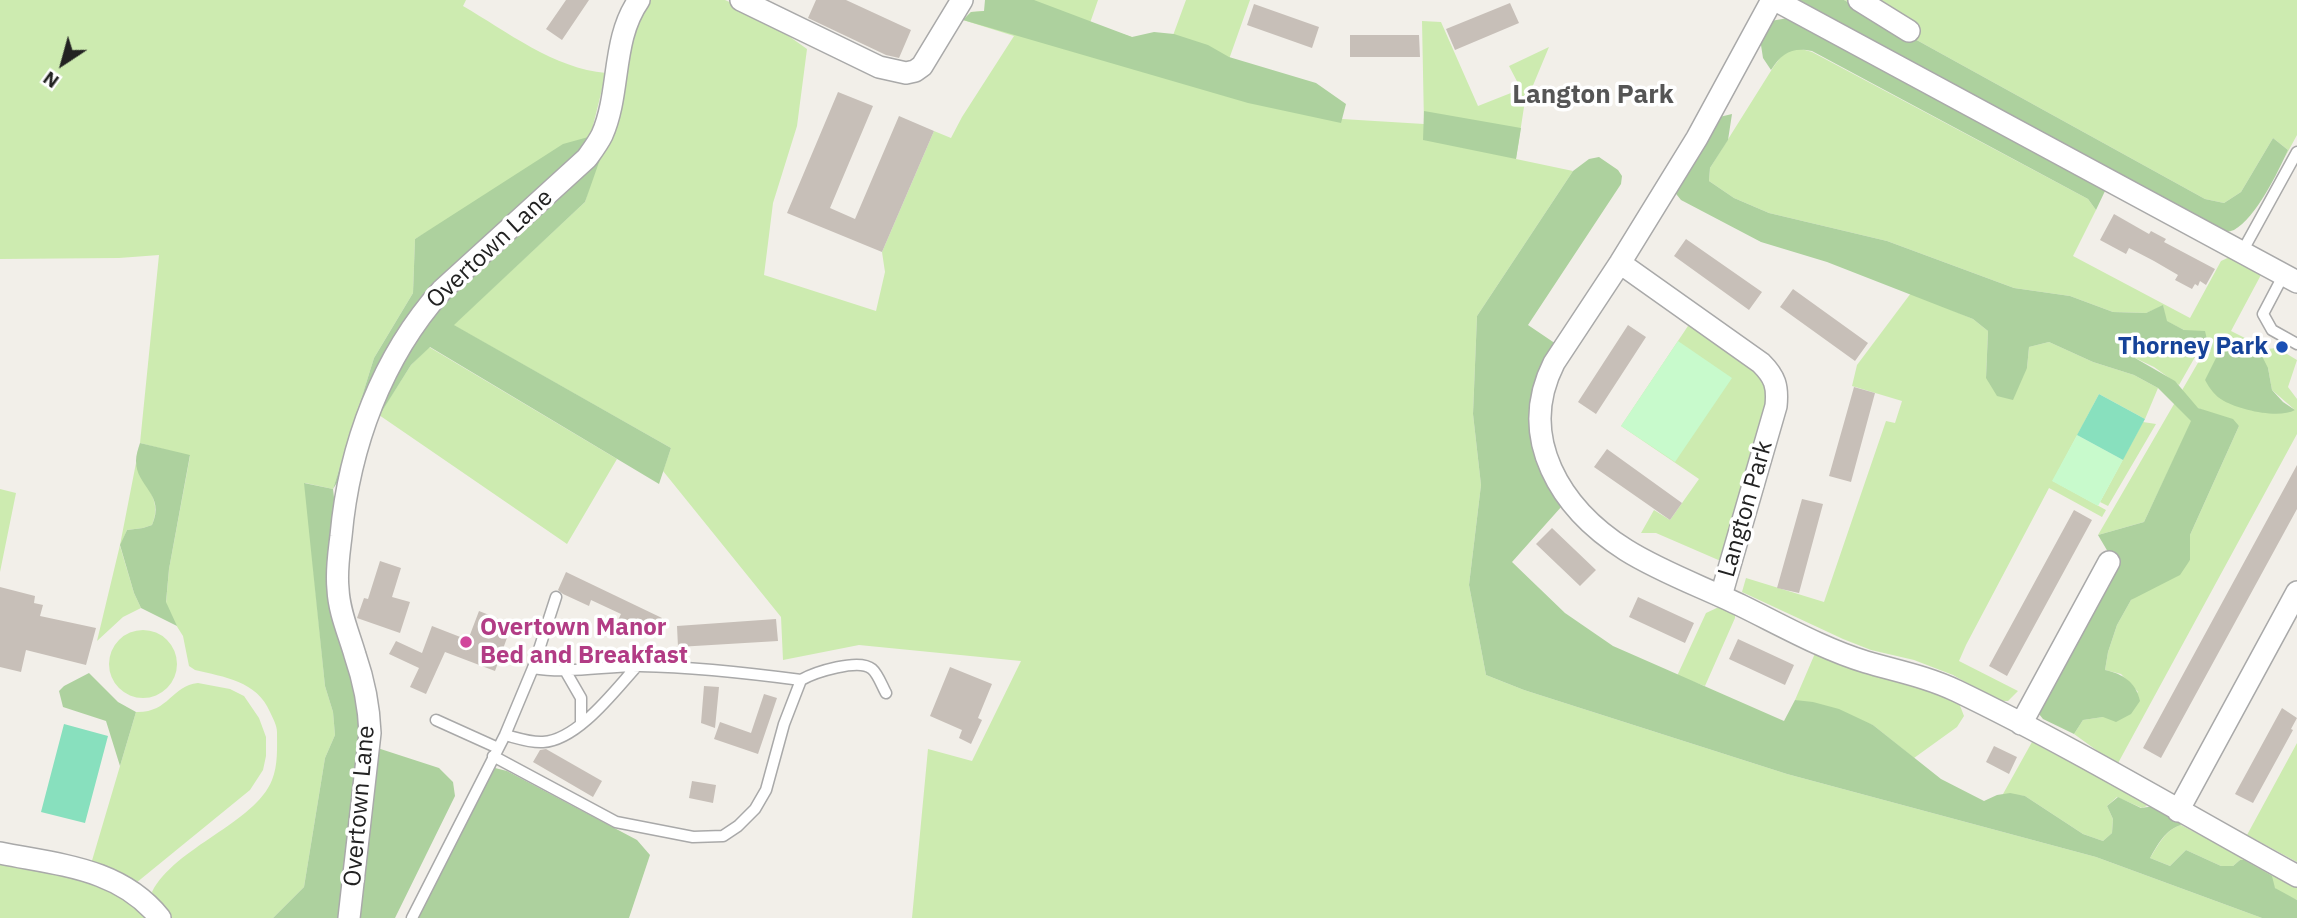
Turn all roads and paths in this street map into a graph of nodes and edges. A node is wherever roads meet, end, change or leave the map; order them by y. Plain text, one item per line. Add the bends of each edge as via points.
1 (639, 0) edge
2 (741, 0) edge
3 (962, 0) edge
4 (1773, 0) edge
5 (1858, 0) edge
6 (1909, 31) dead end
7 (2297, 152) edge
8 (2242, 252) junction
9 (1620, 262) junction
10 (2291, 278) edge
11 (2297, 344) edge
12 (2109, 562) dead end
13 (2297, 592) edge
14 (1721, 596) junction
15 (556, 597) dead end
16 (2288, 630) edge
17 (637, 666) junction
18 (533, 668) junction
19 (566, 672) junction
20 (801, 680) junction
21 (886, 693) dead end
22 (436, 720) dead end
23 (582, 723) junction
24 (2021, 724) junction
25 (505, 735) junction
26 (496, 752) junction
27 (2178, 811) junction
28 (0, 853) edge
29 (2297, 876) edge
30 (160, 918) edge
31 (349, 918) edge
32 (412, 918) edge

1 - 31 street, Overtown Lane via 622,34 607,119 595,146 425,309 399,347 370,408 346,491 338,572 340,605 370,717
2 - 3 street via 879,67 906,73 922,66
4 - 8 street, Langton Park
4 - 9 street, Langton Park via 1697,138
5 - 6 street
7 - 8 lane
8 - 10 street
9 - 14 street, Langton Park via 1762,363 1777,384 1776,406
9 - 14 street, Langton Park via 1545,380 1539,426 1547,461 1571,502 1606,536 1652,564
10 - 11 lane via 2263,314 2272,330
12 - 24 street
13 - 16 street
14 - 24 street via 1865,661 1935,681
15 - 18 lane
16 - 27 street
17 - 19 lane
17 - 20 lane
17 - 23 lane
18 - 19 lane
18 - 25 lane
19 - 23 lane via 581,698
20 - 21 lane via 829,669 863,664 874,670
20 - 26 lane via 766,790 755,809 723,836 694,837 616,822
22 - 26 lane
23 - 25 lane via 565,735 540,743
24 - 27 street
25 - 26 lane
26 - 32 lane
27 - 29 street
28 - 30 street via 110,878 141,897

